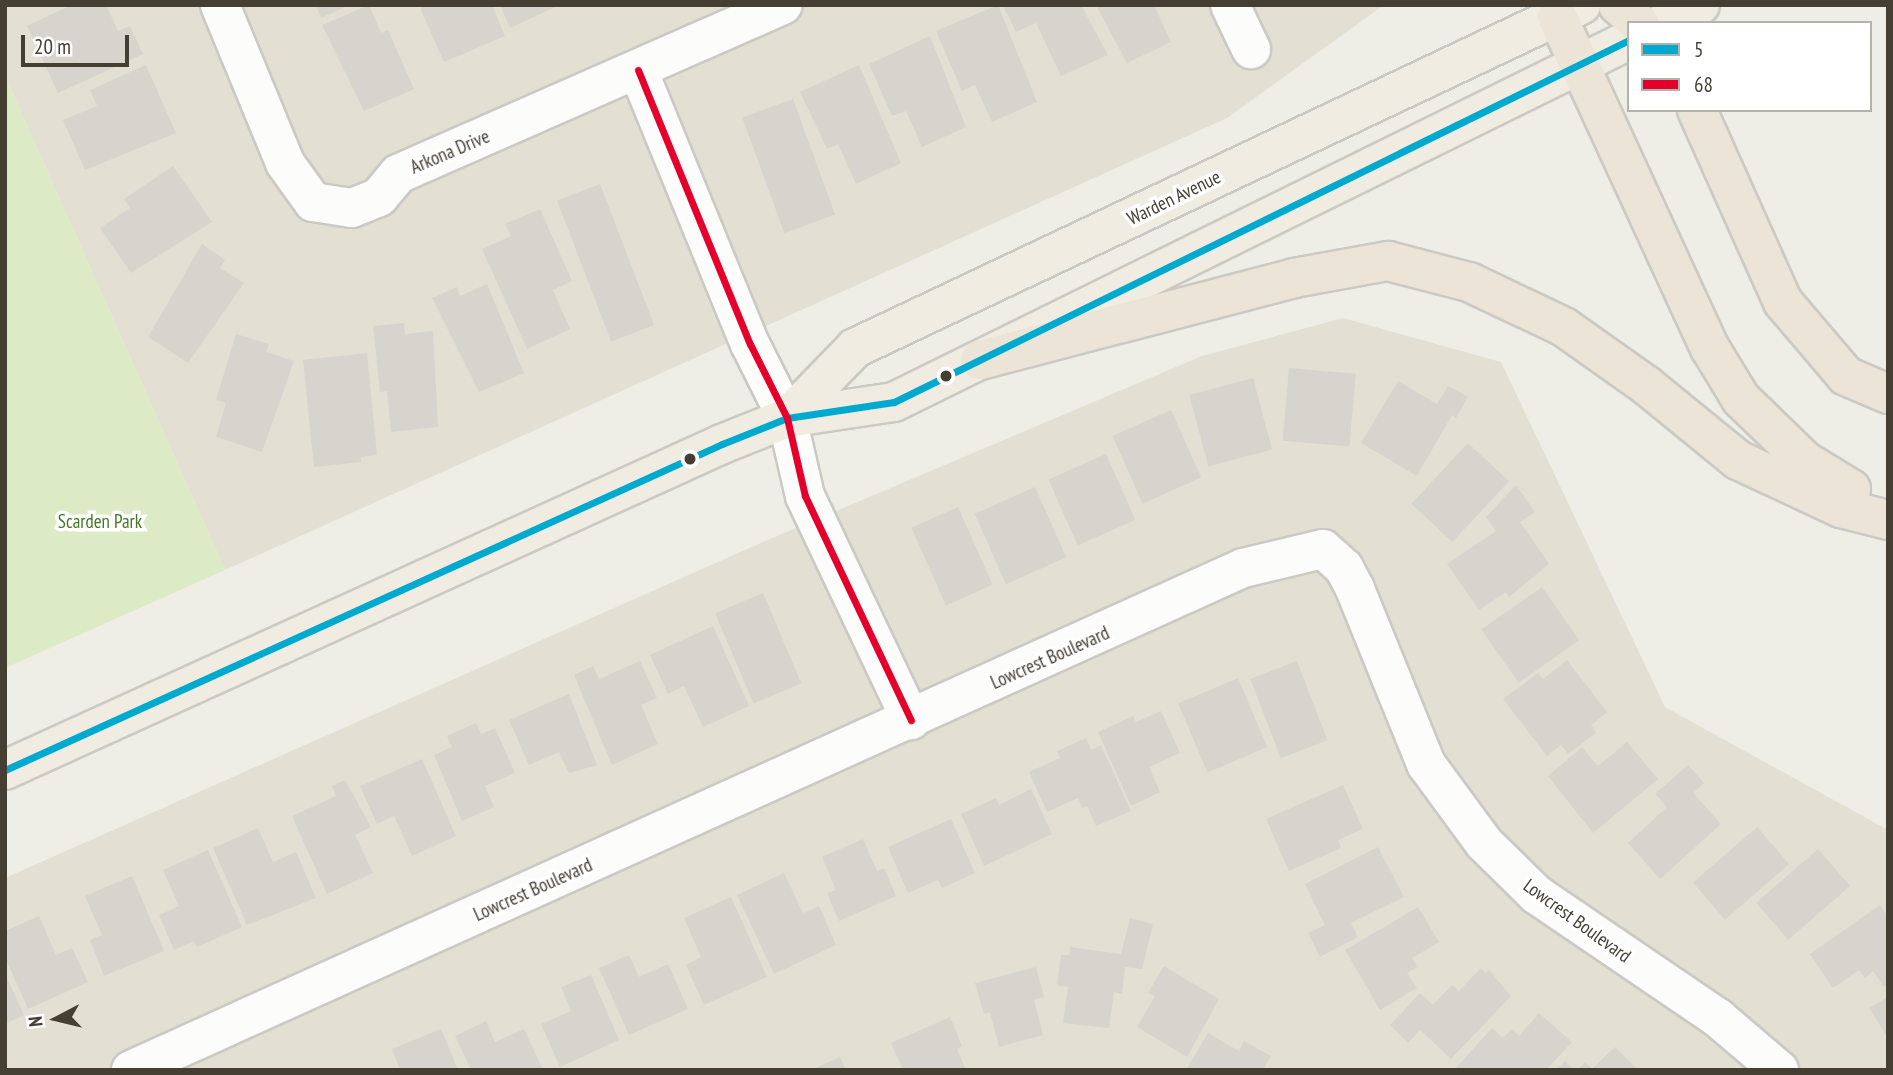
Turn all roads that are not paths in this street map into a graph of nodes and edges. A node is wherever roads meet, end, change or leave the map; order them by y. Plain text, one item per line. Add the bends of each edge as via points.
1 (220, 5) edge
2 (783, 5) edge
3 (1230, 5) edge
4 (1618, 5) edge
5 (1700, 5) edge
6 (1569, 11) edge
7 (1637, 21) edge
8 (1667, 21) edge
9 (1627, 41) edge
10 (1251, 49) dead end
11 (1579, 67) junction
12 (638, 70) junction
13 (1698, 112) edge
14 (980, 360) junction
15 (1888, 394) edge
16 (787, 418) junction
17 (1888, 510) edge
18 (1888, 520) edge
19 (911, 720) junction
20 (5, 770) edge
21 (134, 1069) edge
22 (1779, 1070) edge

1 - 12 street, Arkona Drive via 285,163 313,202 352,208 379,197 398,174
2 - 12 street, Arkona Drive
3 - 10 street
4 - 7 highway
5 - 8 main road
6 - 11 highway
6 - 16 main road, Warden Avenue via 855,348
9 - 11 main road, Warden Avenue
11 - 14 main road, Warden Avenue
11 - 17 highway via 1710,348 1741,400 1805,461
12 - 16 street via 750,344
13 - 15 highway via 1783,302 1846,376
14 - 16 main road, Warden Avenue via 894,402
14 - 18 highway via 1294,278 1388,261 1468,282 1564,327 1646,385 1738,460 1841,508
16 - 19 street via 805,496
16 - 20 main road, Warden Avenue
19 - 21 street, Lowcrest Boulevard
19 - 22 street, Lowcrest Boulevard via 1243,568 1323,550 1344,568 1356,589 1426,764 1483,843 1537,895 1718,1018

